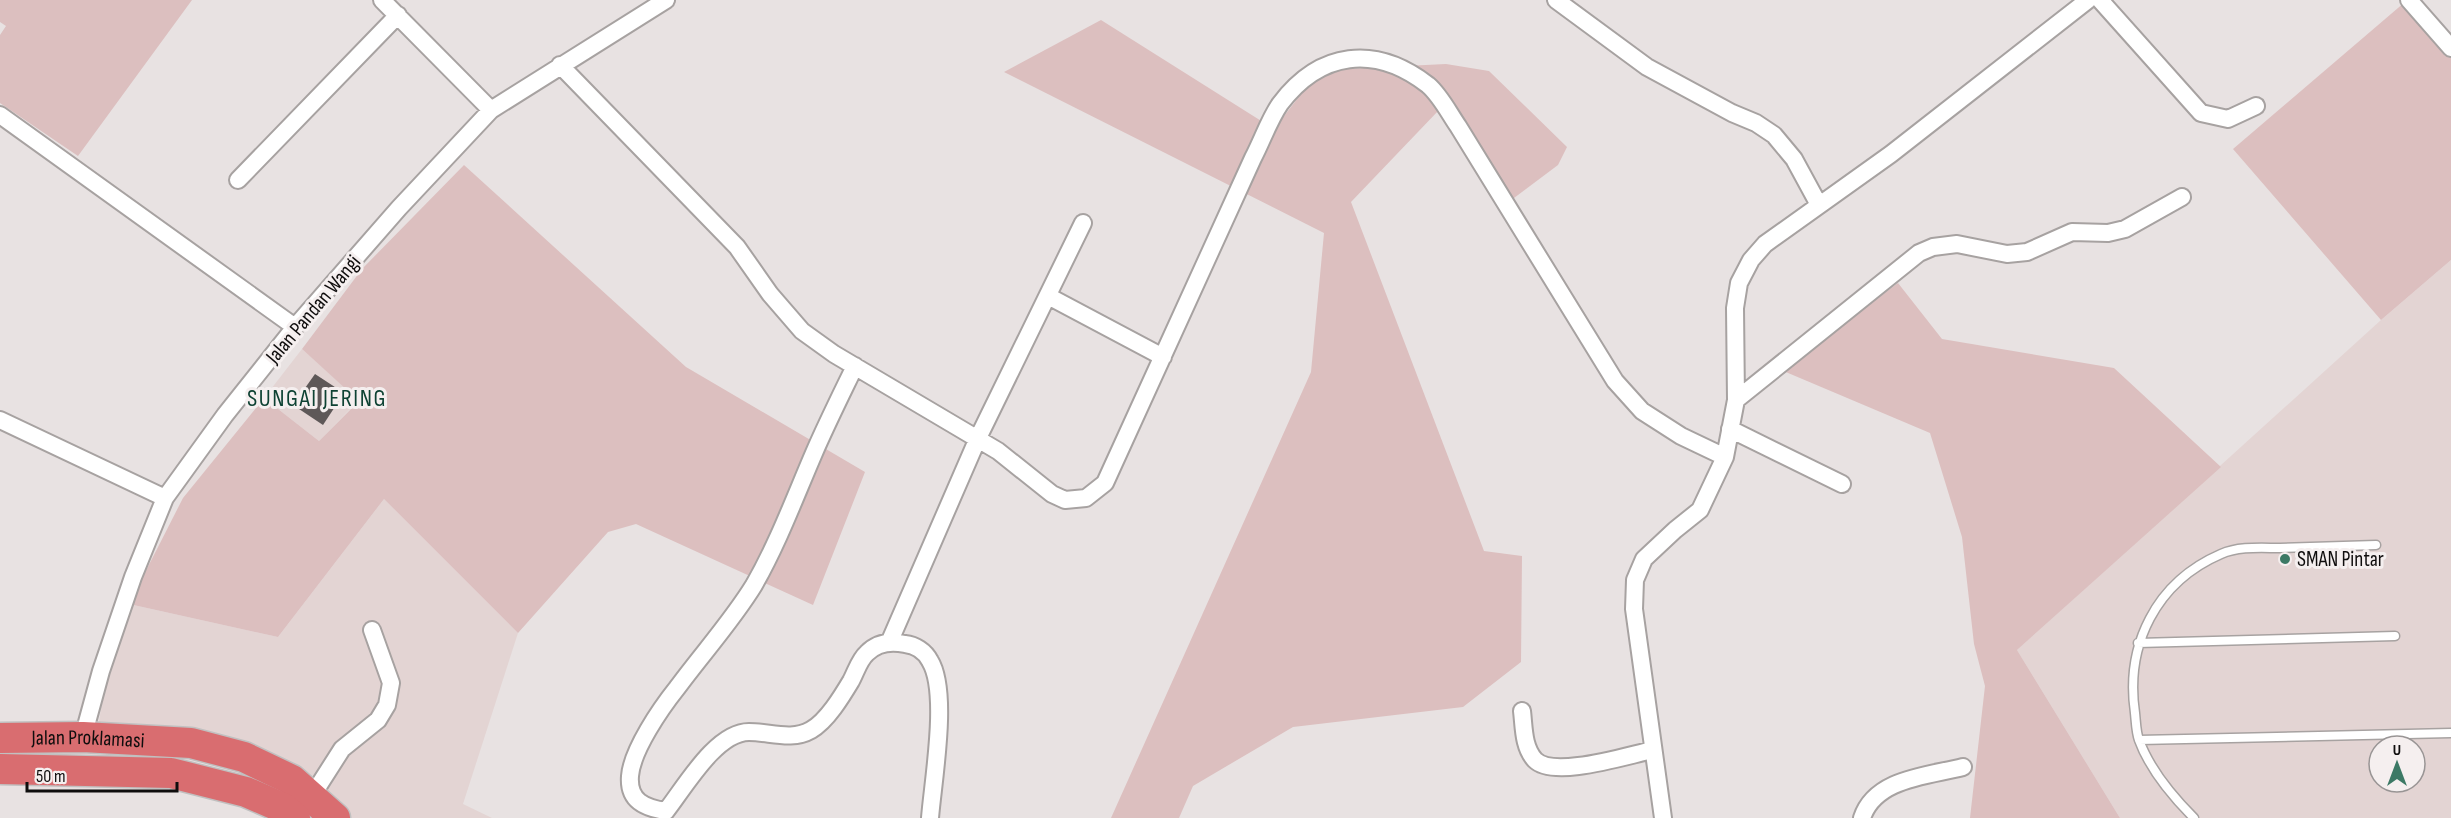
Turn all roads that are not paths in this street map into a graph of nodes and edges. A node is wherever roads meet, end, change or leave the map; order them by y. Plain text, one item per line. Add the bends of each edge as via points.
1 (382, 0) edge
2 (666, 0) edge
3 (1556, 0) edge
4 (2088, 0) edge
5 (2100, 0) edge
6 (2409, 0) edge
7 (398, 15) junction
8 (2451, 48) edge
9 (560, 65) junction
10 (2256, 106) dead end
11 (491, 110) junction
12 (0, 115) edge
13 (238, 180) dead end
14 (2182, 197) dead end
15 (1819, 205) junction
16 (1083, 223) dead end
17 (1047, 296) junction
18 (296, 327) junction
19 (1163, 357) junction
20 (855, 366) junction
21 (1736, 400) junction
22 (0, 420) edge
23 (1730, 429) junction
24 (978, 438) junction
25 (1725, 457) junction
26 (1842, 484) dead end
27 (165, 498) junction
28 (2376, 545) dead end
29 (372, 630) dead end
30 (2395, 636) dead end
31 (889, 642) junction
32 (2138, 643) junction
33 (1522, 711) dead end
34 (2451, 733) edge
35 (83, 737) junction
36 (0, 738) edge
37 (2139, 740) junction
38 (1653, 750) junction
39 (1963, 767) dead end
40 (0, 770) edge
41 (303, 807) edge
42 (664, 814) edge
43 (335, 818) edge
44 (930, 818) edge
45 (1663, 818) edge
46 (1862, 818) edge
47 (2194, 818) edge

1 - 7 street
2 - 9 street, Jalan Pandan Wangi
3 - 15 street via 1647,67 1774,135 1794,159
4 - 15 street via 1891,154
5 - 10 street via 2201,113 2228,119
6 - 8 street
7 - 11 street
7 - 13 street
9 - 11 street, Jalan Pandan Wangi
9 - 20 street via 737,247 802,331
11 - 18 street, Jalan Pandan Wangi
12 - 18 street
14 - 21 street via 2125,229 2108,233 2072,232 2027,252 2007,254 1958,244 1919,253
15 - 21 street via 1765,244 1739,283 1735,308
16 - 17 street
17 - 19 street
17 - 24 street
18 - 27 street, Jalan Pandan Wangi
19 - 24 street via 1105,483 1086,498 1065,500 1052,494
19 - 25 street via 1280,105 1306,76 1332,62 1381,59 1430,87 1615,381 1642,411
20 - 24 street
20 - 42 street via 785,525 753,587 668,700 635,759 630,787 636,800
21 - 23 street
22 - 27 street
23 - 25 street
23 - 26 street
24 - 31 street
25 - 38 street via 1701,510 1644,559 1635,580 1634,609
27 - 35 street, Jalan Pandan Wangi via 133,577
28 - 32 lane via 2222,553 2186,575 2146,622
29 - 41 street via 391,683 387,705 378,720 342,749
30 - 32 lane
31 - 42 street via 865,654 851,681 812,730 796,736 747,732 732,735 720,743
31 - 44 street via 918,648 930,661 939,690
32 - 37 lane via 2132,697
33 - 38 street via 1526,745 1537,762 1548,766 1589,764
34 - 37 lane
35 - 36 highway, Jalan Proklamasi
35 - 41 highway, Jalan Proklamasi via 191,743 244,758 292,780
37 - 47 lane via 2174,799
38 - 45 street
39 - 46 street via 1884,788
40 - 41 highway, Jalan Proklamasi via 171,773 246,792 283,808
41 - 43 highway, Jalan Proklamasi

